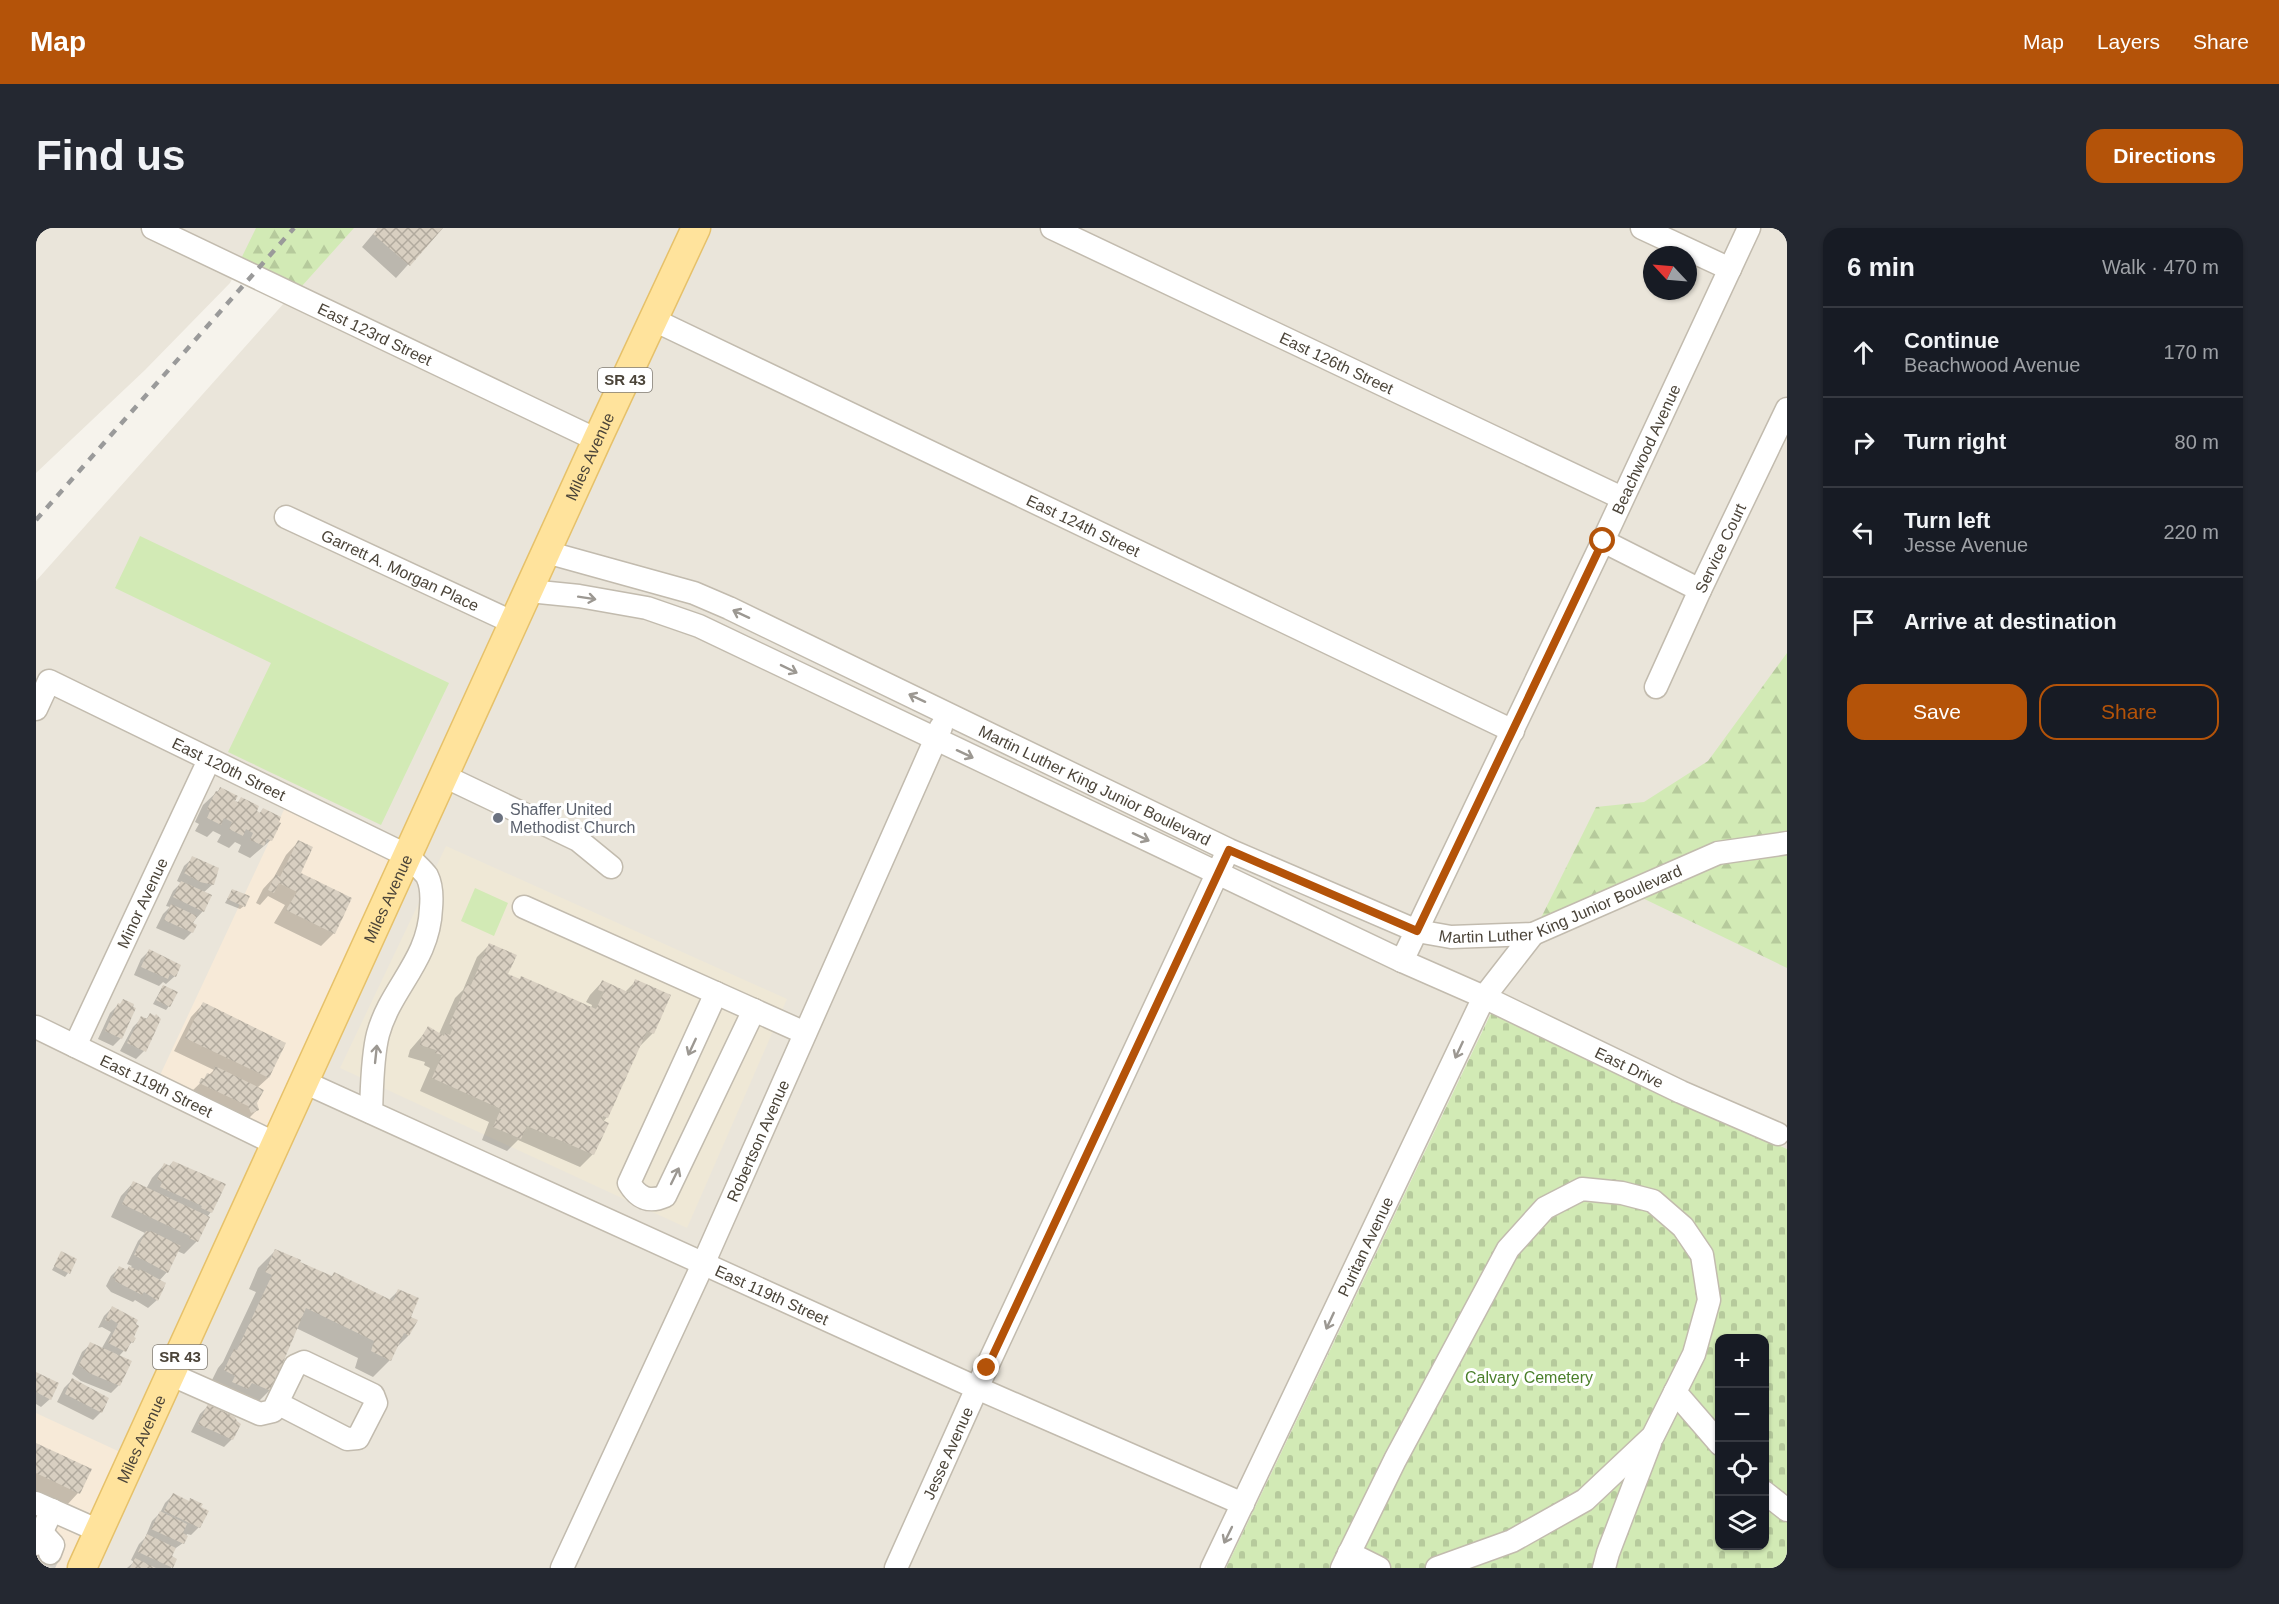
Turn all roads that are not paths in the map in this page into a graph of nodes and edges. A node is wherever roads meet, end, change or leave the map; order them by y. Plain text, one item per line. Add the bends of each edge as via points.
1 (153, 228) edge
2 (696, 228) edge
3 (1052, 228) edge
4 (1642, 228) edge
5 (1749, 228) edge
6 (1730, 269) junction
7 (654, 320) junction
8 (1787, 409) edge
9 (597, 440) junction
10 (1622, 498) junction
11 (286, 517) dead end
12 (1603, 541) junction
13 (546, 552) junction
14 (1700, 590) junction
15 (529, 591) junction
16 (514, 623) junction
17 (1656, 687) dead end
18 (36, 709) edge
19 (948, 713) junction
20 (1513, 731) junction
21 (935, 740) junction
22 (209, 760) junction
23 (444, 776) junction
24 (1787, 843) edge
25 (1229, 850) junction
26 (408, 856) junction
27 (611, 867) dead end
28 (1218, 873) junction
29 (524, 907) dead end
30 (1417, 931) junction
31 (1533, 934) junction
32 (1402, 961) junction
33 (716, 993) junction
34 (1484, 997) junction
35 (754, 1010) junction
36 (36, 1027) edge
37 (805, 1033) junction
38 (75, 1046) junction
39 (303, 1082) junction
40 (371, 1112) junction
41 (1778, 1134) dead end
42 (276, 1144) junction
43 (704, 1262) junction
44 (172, 1375) junction
45 (978, 1388) junction
46 (1675, 1392) junction
47 (277, 1403) dead end
48 (1653, 1436) junction
49 (1717, 1442) edge
50 (1769, 1496) edge
51 (1243, 1504) junction
52 (44, 1506) edge
53 (1787, 1510) edge
54 (99, 1531) junction
55 (41, 1541) tunnel mouth
56 (1346, 1560) edge
57 (82, 1568) edge
58 (562, 1568) edge
59 (896, 1568) edge
60 (1212, 1568) edge
61 (1379, 1568) edge
62 (1437, 1568) edge
63 (1604, 1568) edge

1 - 9 street, East 123rd Street
2 - 7 main road, Miles Avenue / SR 43
3 - 10 street, East 126th Street
4 - 6 street
5 - 6 street, Beachwood Avenue
6 - 10 street, Beachwood Avenue
7 - 9 main road, Miles Avenue / SR 43
7 - 20 street, East 124th Street
8 - 14 street, Service Court
9 - 13 main road, Miles Avenue / SR 43
10 - 12 street, Beachwood Avenue
11 - 16 street, Garrett A. Morgan Place
12 - 14 street
12 - 20 street, Beachwood Avenue
13 - 15 main road, Miles Avenue / SR 43
19 -> 13 street, Martin Luther King Junior Boulevard via 694,593
14 - 17 street, Service Court
15 - 16 main road, Miles Avenue / SR 43
15 -> 21 street, Martin Luther King Junior Boulevard via 647,608 699,626
16 - 23 main road, Miles Avenue / SR 43
18 - 22 street, East 120th Street via 49,681
19 - 21 street, Robertson Avenue
19 - 25 street, Martin Luther King Junior Boulevard
20 - 30 street, Beachwood Avenue
21 -> 28 street, Martin Luther King Junior Boulevard
21 - 37 street, Robertson Avenue
22 - 26 street, East 120th Street
22 - 38 street, Minor Avenue
23 - 26 main road, Miles Avenue / SR 43
23 - 27 street via 578,840
24 - 31 street, Martin Luther King Junior Boulevard via 1718,854
25 - 28 street, Jesse Avenue
25 - 30 street, Martin Luther King Junior Boulevard
26 - 39 main road, Miles Avenue / SR 43
40 -> 26 street via 377,1035 430,928 432,894 428,878
28 - 32 street, Martin Luther King Junior Boulevard
28 - 45 street, Jesse Avenue
29 - 33 street
30 - 31 street, Martin Luther King Junior Boulevard via 1451,937
30 - 32 street, Beachwood Avenue
31 - 34 street, Puritan Avenue
32 - 34 street, Martin Luther King Junior Boulevard
33 - 35 street
33 -> 35 street via 629,1183 643,1197 655,1200 665,1196
34 - 41 street, East Drive
34 -> 51 street, Puritan Avenue
35 - 37 street
36 - 38 street, East 119th Street
37 - 43 street, Robertson Avenue
38 - 42 street, East 119th Street
39 - 40 street, East 119th Street
39 - 42 main road, Miles Avenue / SR 43
40 - 43 street, East 119th Street
42 - 44 main road, Miles Avenue / SR 43
43 - 45 street, East 119th Street
43 - 58 street, Robertson Avenue
44 - 47 street via 260,1414 273,1411
44 - 54 main road, Miles Avenue / SR 43
45 - 51 street, East 119th Street
45 - 59 street, Jesse Avenue
46 - 48 street
46 - 49 street
46 - 56 street via 1694,1354 1709,1300 1702,1255 1683,1227 1653,1201 1582,1189 1545,1208 1509,1249 1395,1460
48 - 62 street via 1585,1500 1512,1541
48 - 63 street
50 - 53 street
51 -> 60 street, Puritan Avenue
52 - 54 street
52 - 55 street
54 - 57 main road, Miles Avenue / SR 43
56 - 61 street

